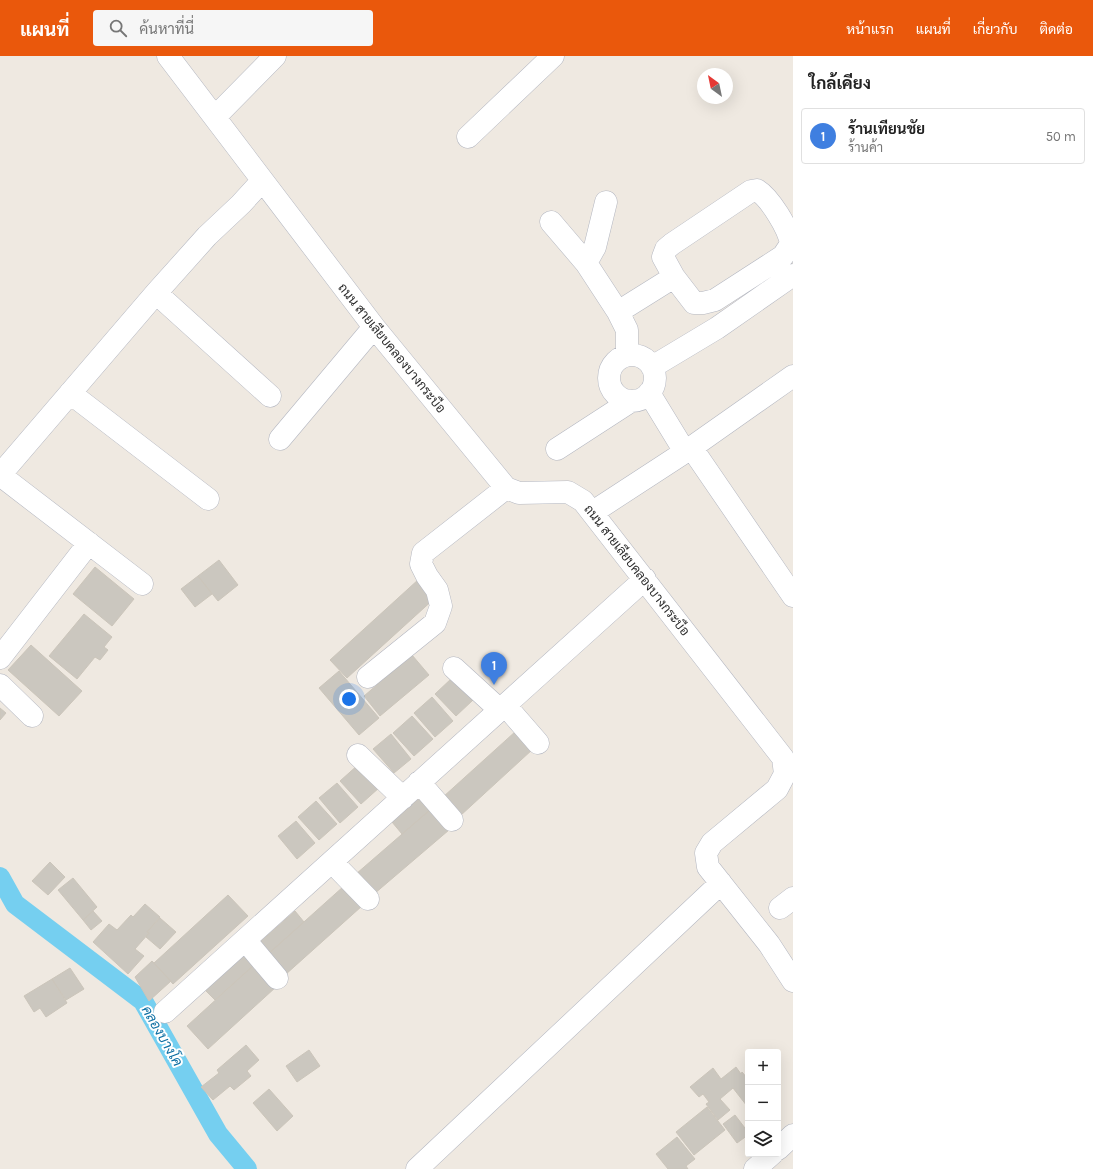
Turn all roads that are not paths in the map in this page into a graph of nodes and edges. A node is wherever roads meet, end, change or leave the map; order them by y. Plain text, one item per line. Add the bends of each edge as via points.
1 (168, 56) edge
2 (275, 56) edge
3 (553, 56) edge
4 (215, 117) junction
5 (468, 137) dead end
6 (262, 181) junction
7 (606, 202) dead end
8 (787, 216) edge
9 (551, 222) dead end
10 (586, 263) junction
11 (793, 275) edge
12 (674, 277) junction
13 (156, 293) junction
14 (618, 312) junction
15 (374, 327) junction
16 (627, 355) junction
17 (652, 367) junction
18 (790, 385) edge
19 (70, 393) junction
20 (270, 396) dead end
21 (640, 397) junction
22 (280, 439) dead end
23 (558, 449) dead end
24 (688, 450) junction
25 (0, 475) edge
26 (506, 488) junction
27 (208, 499) dead end
28 (593, 512) junction
29 (89, 543) junction
30 (645, 578) junction
31 (142, 584) dead end
32 (793, 596) edge
33 (0, 658) edge
34 (454, 668) dead end
35 (368, 677) dead end
36 (0, 685) edge
37 (502, 707) junction
38 (32, 716) dead end
39 (538, 743) dead end
40 (358, 755) dead end
41 (419, 782) junction
42 (402, 798) junction
43 (452, 820) dead end
44 (332, 862) junction
45 (721, 883) junction
46 (368, 899) dead end
47 (245, 940) junction
48 (277, 978) dead end
49 (793, 981) edge
50 (165, 1012) dead end
51 (793, 1135) edge
52 (781, 1146) edge
53 (769, 1157) edge
54 (417, 1169) edge
55 (755, 1169) edge

1 - 4 street, ถนน สายเลียบคลองบางกระบือ
2 - 4 street
3 - 5 street
4 - 6 street, ถนน สายเลียบคลองบางกระบือ
6 - 13 street via 207,236
6 - 15 street, ถนน สายเลียบคลองบางกระบือ
7 - 10 street via 595,247
8 - 12 street via 791,244 783,256 715,300 694,303
8 - 12 street via 762,193 757,190 751,191 666,249 663,258
9 - 10 street
10 - 14 street
11 - 17 street via 717,328
12 - 14 street
13 - 19 street
13 - 20 street
14 - 16 street via 627,330
15 - 22 street
15 - 26 street, ถนน สายเลียบคลองบางกระบือ
16 - 17 street via 642,357
16 - 21 street via 612,367 609,380 614,392 624,400
17 - 21 street via 654,384
18 - 24 street
19 - 25 street
19 - 27 street
21 - 23 street
21 - 24 street
24 - 28 street
24 - 32 street
25 - 29 street
26 - 28 street, ถนน สายเลียบคลองบางกระบือ via 519,493 568,492 583,501
26 - 35 street via 423,553 421,564 437,590 441,606 435,623
28 - 30 street, ถนน สายเลียบคลองบางกระบือ
29 - 31 street
29 - 33 street
30 - 37 street
30 - 45 street, ถนน สายเลียบคลองบางกระบือ via 783,758 785,774 777,789 712,843 706,853 708,867
34 - 37 street
36 - 38 street
37 - 39 street
37 - 41 street
40 - 42 street
41 - 42 street
41 - 43 street
42 - 44 street
44 - 46 street
44 - 47 street
45 - 49 street, ถนน สายเลียบคลองบางกระบือ via 769,944
45 - 54 street
47 - 48 street
47 - 50 street
51 - 52 street
53 - 55 street

